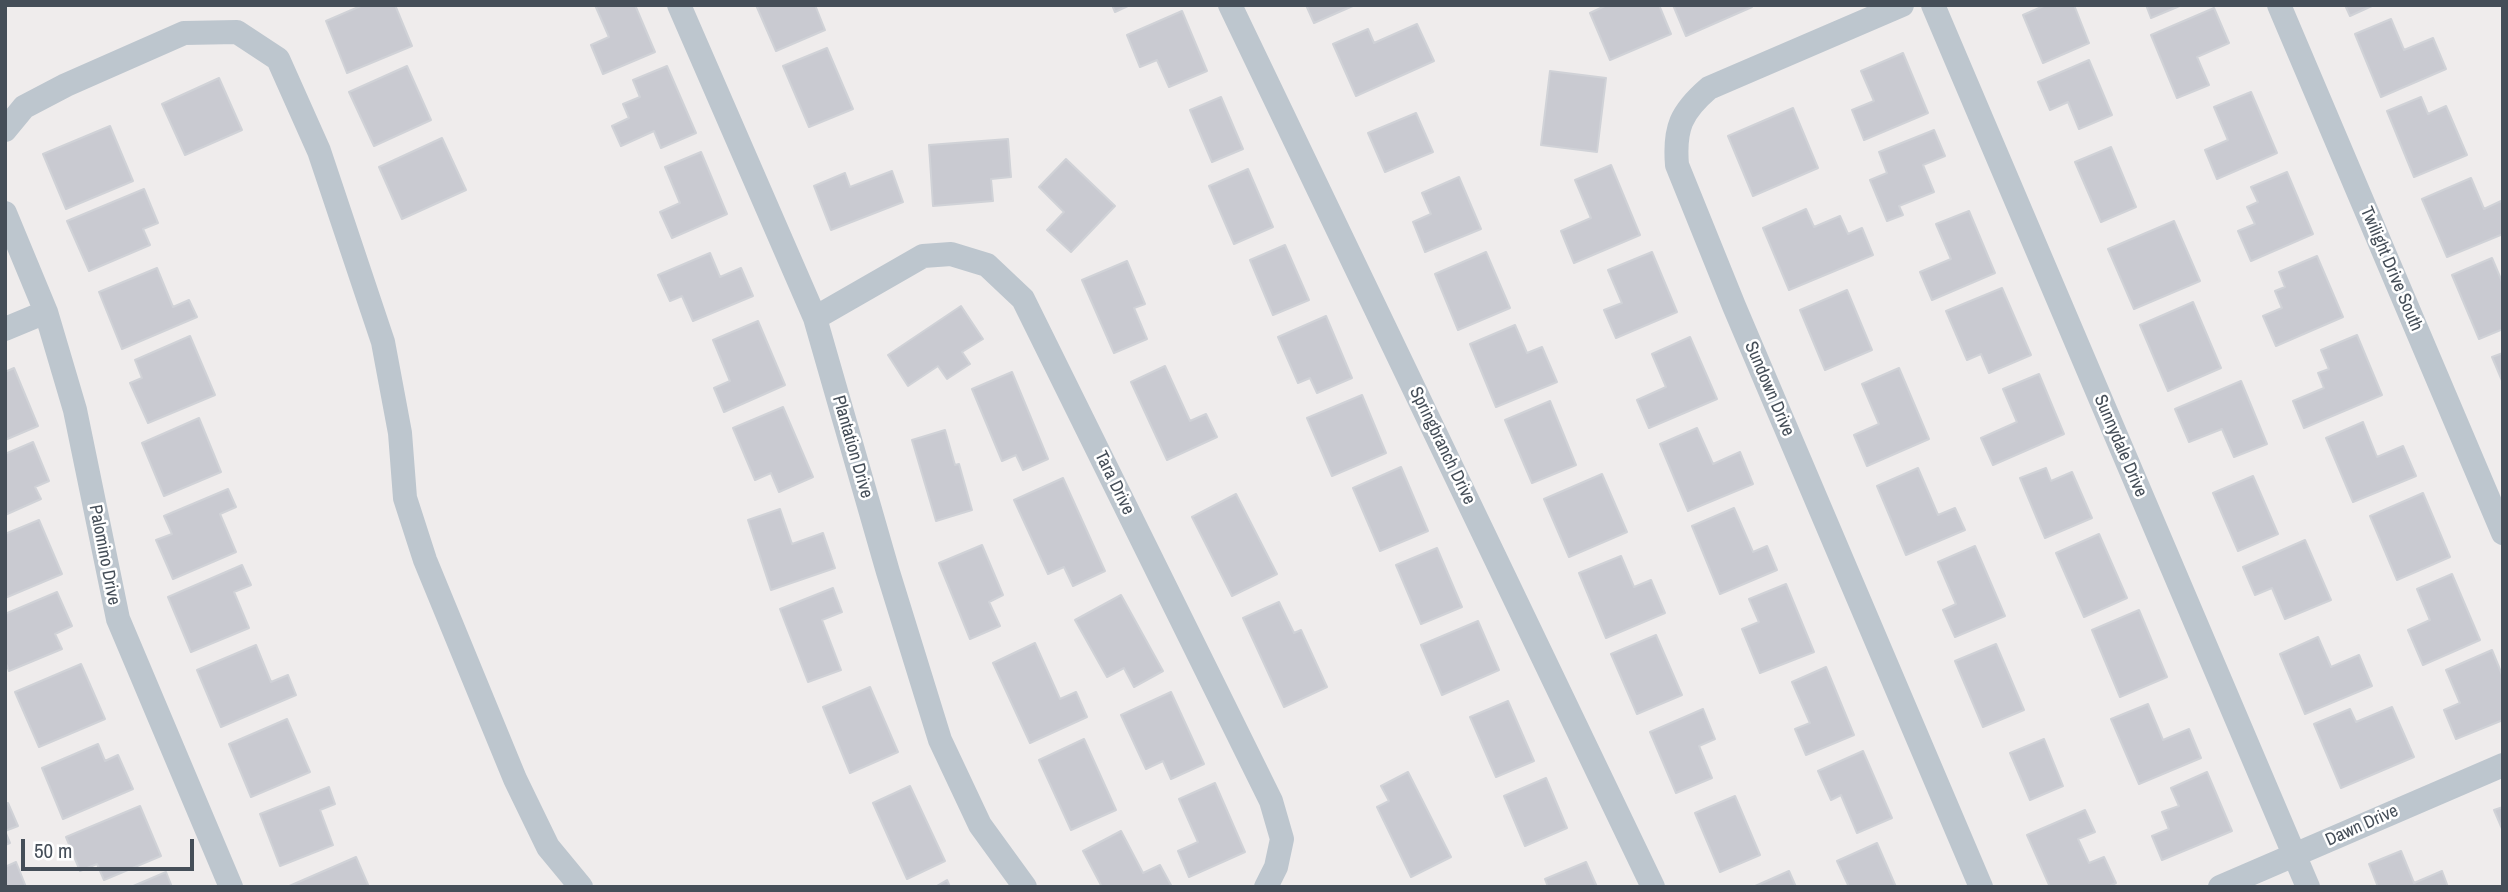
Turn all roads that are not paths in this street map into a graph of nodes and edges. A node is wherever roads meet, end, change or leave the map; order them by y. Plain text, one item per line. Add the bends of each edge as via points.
1 (679, 5) edge
2 (1230, 5) edge
3 (1902, 5) edge
4 (1933, 5) edge
5 (2279, 5) edge
6 (5, 130) edge
7 (5, 213) edge
8 (46, 312) junction
9 (815, 318) junction
10 (5, 329) edge
11 (2503, 533) edge
12 (2503, 765) edge
13 (2294, 855) junction
14 (231, 887) edge
15 (580, 887) edge
16 (1025, 887) edge
17 (1266, 887) edge
18 (1653, 887) edge
19 (1981, 887) edge
20 (2220, 887) edge
21 (2308, 887) edge

1 - 9 street, Plantation Drive
2 - 18 street, Springbranch Drive
3 - 19 street, Sundown Drive via 1709,88 1680,122 1675,143 1677,165 1740,319
4 - 13 street, Sunnydale Drive
5 - 11 street, Twilight Drive South
6 - 15 street via 24,107 184,33 237,32 278,59 319,151 383,342 400,433 405,498 425,560 515,779 548,847
7 - 8 street, Palomino Drive
8 - 10 street
8 - 14 street, Palomino Drive via 75,410 118,619
9 - 16 street, Plantation Drive via 940,740 980,825
9 - 17 street, Tara Drive via 923,256 951,254 987,265 1023,299 1271,801 1282,839
12 - 13 street, Dawn Drive
13 - 20 street, Dawn Drive
13 - 21 street, Sunnydale Drive

